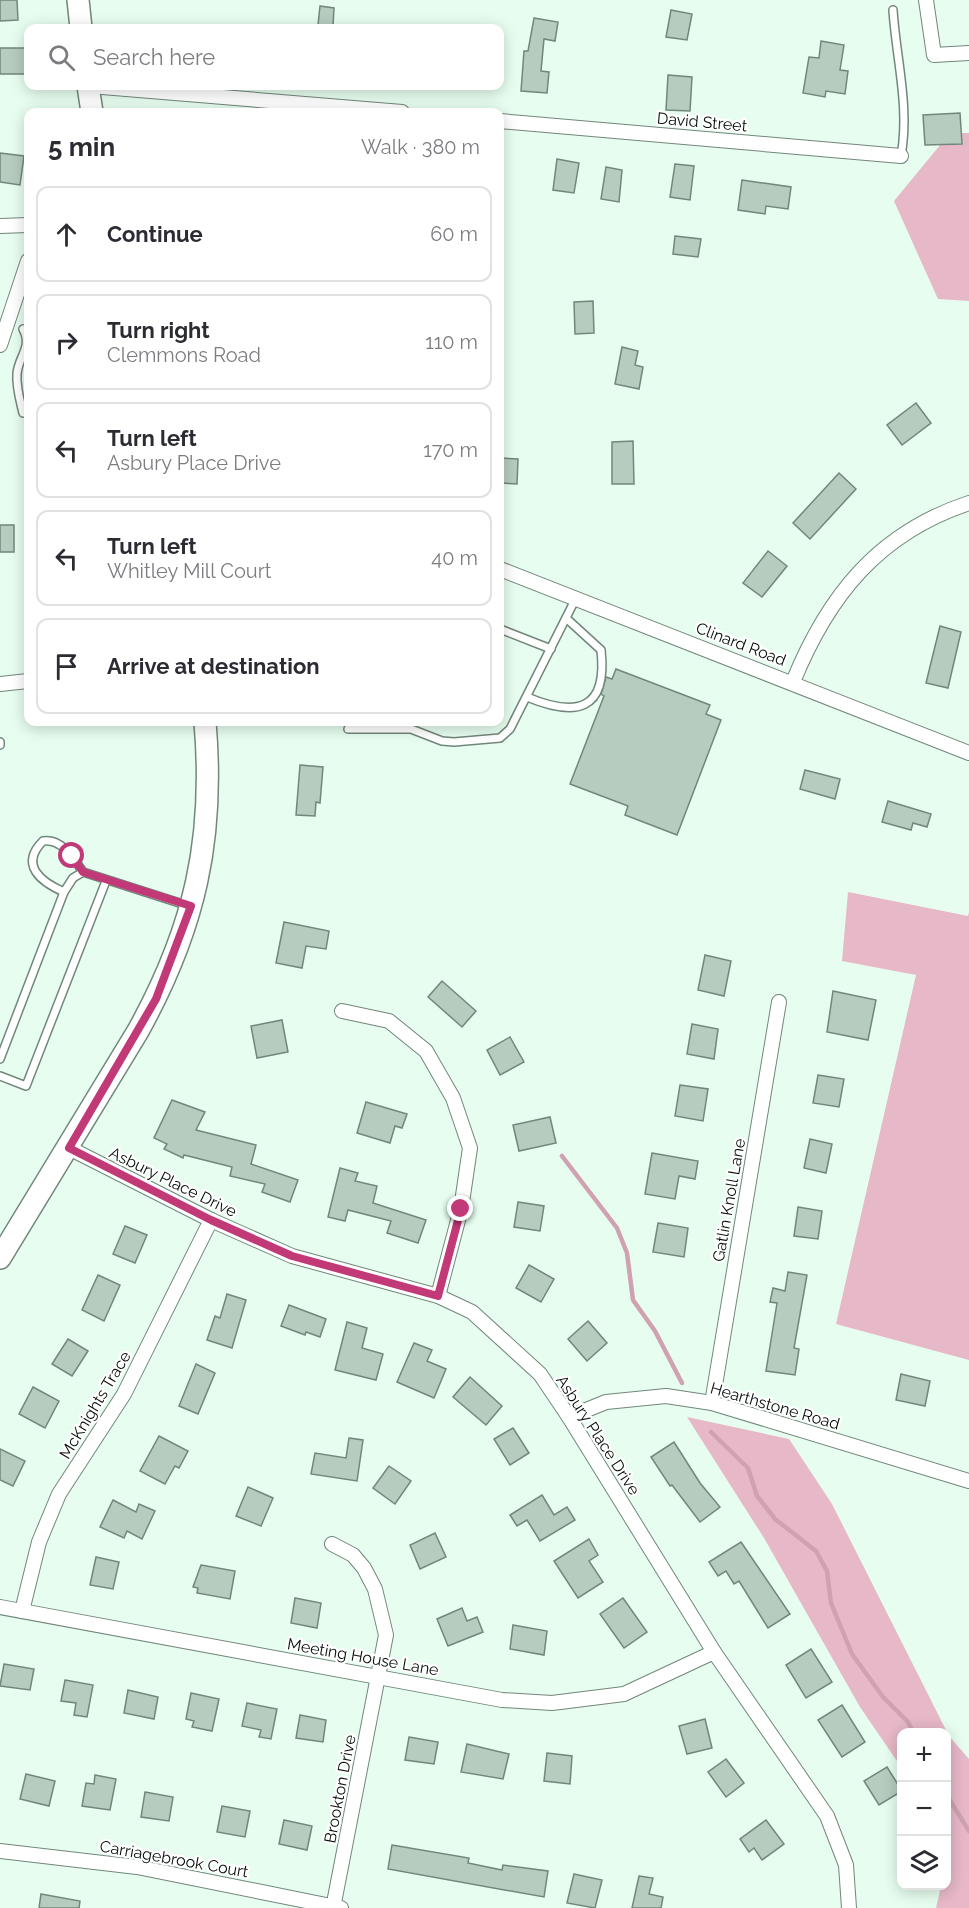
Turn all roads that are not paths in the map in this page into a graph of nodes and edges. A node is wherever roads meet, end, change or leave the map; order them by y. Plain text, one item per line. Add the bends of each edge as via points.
1 (78, 0) edge
2 (926, 0) edge
3 (893, 10) dead end
4 (81, 24) edge
5 (969, 52) edge
6 (89, 90) edge
7 (137, 90) edge
8 (92, 108) edge
9 (354, 108) edge
10 (504, 121) edge
11 (901, 156) joint
12 (24, 225) edge
13 (0, 226) edge
14 (24, 273) edge
15 (7, 323) junction
16 (24, 328) edge
17 (0, 345) edge
18 (24, 356) edge
19 (23, 413) dead end
20 (969, 503) edge
21 (504, 571) edge
22 (576, 598) junction
23 (566, 618) junction
24 (504, 631) edge
25 (551, 649) junction
26 (24, 681) edge
27 (793, 682) junction
28 (0, 684) edge
29 (527, 697) junction
30 (205, 726) edge
31 (348, 729) dead end
32 (969, 753) edge
33 (83, 872) junction
34 (106, 881) junction
35 (64, 892) junction
36 (191, 906) junction
37 (779, 1002) dead end
38 (342, 1011) dead end
39 (0, 1059) edge
40 (0, 1076) edge
41 (69, 1148) junction
42 (211, 1220) junction
43 (0, 1258) edge
44 (438, 1296) junction
45 (712, 1403) junction
46 (569, 1417) junction
47 (969, 1482) edge
48 (332, 1544) dead end
49 (0, 1607) edge
50 (22, 1611) junction
51 (714, 1652) junction
52 (380, 1677) junction
53 (0, 1851) edge
54 (336, 1908) edge
55 (849, 1908) edge

1 - 4 main road
2 - 5 street via 934,55
3 - 11 lane via 904,99
6 - 8 main road
7 - 9 street
10 - 11 street, David Street
12 - 13 street
14 - 15 street
15 - 16 lane
15 - 17 street
18 - 19 lane via 17,378
20 - 27 street via 903,535 853,577 816,631
21 - 22 street, Clinard Road
22 - 23 lane
22 - 27 street, Clinard Road
23 - 25 lane
23 - 29 lane via 601,650 603,676 596,692 584,706 571,709 554,708
24 - 25 lane
25 - 29 lane
26 - 28 street
27 - 32 street, Clinard Road
29 - 31 lane via 510,729 500,738 454,742 411,729
30 - 36 main road via 208,815
33 - 34 lane
33 - 35 lane via 73,878
33 - 35 lane via 56,842 44,841 38,847 32,862 36,874 47,885
34 - 36 lane
34 - 40 lane via 26,1086
35 - 39 lane
36 - 41 main road via 156,999
37 - 45 street, Gatlin Knoll Lane
38 - 44 street via 389,1020 426,1051 453,1098 470,1148 461,1209
41 - 42 street, Asbury Place Drive
41 - 43 main road
42 - 44 street, Asbury Place Drive via 292,1256
42 - 50 street, McKnights Trace via 124,1394 60,1494 39,1542
44 - 46 street, Asbury Place Drive via 472,1312 540,1374
45 - 46 street, Hearthstone Road via 656,1397 606,1402
45 - 47 street, Hearthstone Road
46 - 51 street, Asbury Place Drive
48 - 52 street, Brookton Drive via 353,1555 375,1589 386,1635
49 - 50 street, Meeting House Lane
50 - 52 street, Meeting House Lane
51 - 52 street, Meeting House Lane via 624,1694 552,1703 502,1700
51 - 55 street, Asbury Place Drive via 827,1816 846,1865
52 - 54 street, Brookton Drive
53 - 54 street, Carriagebrook Court via 137,1867

